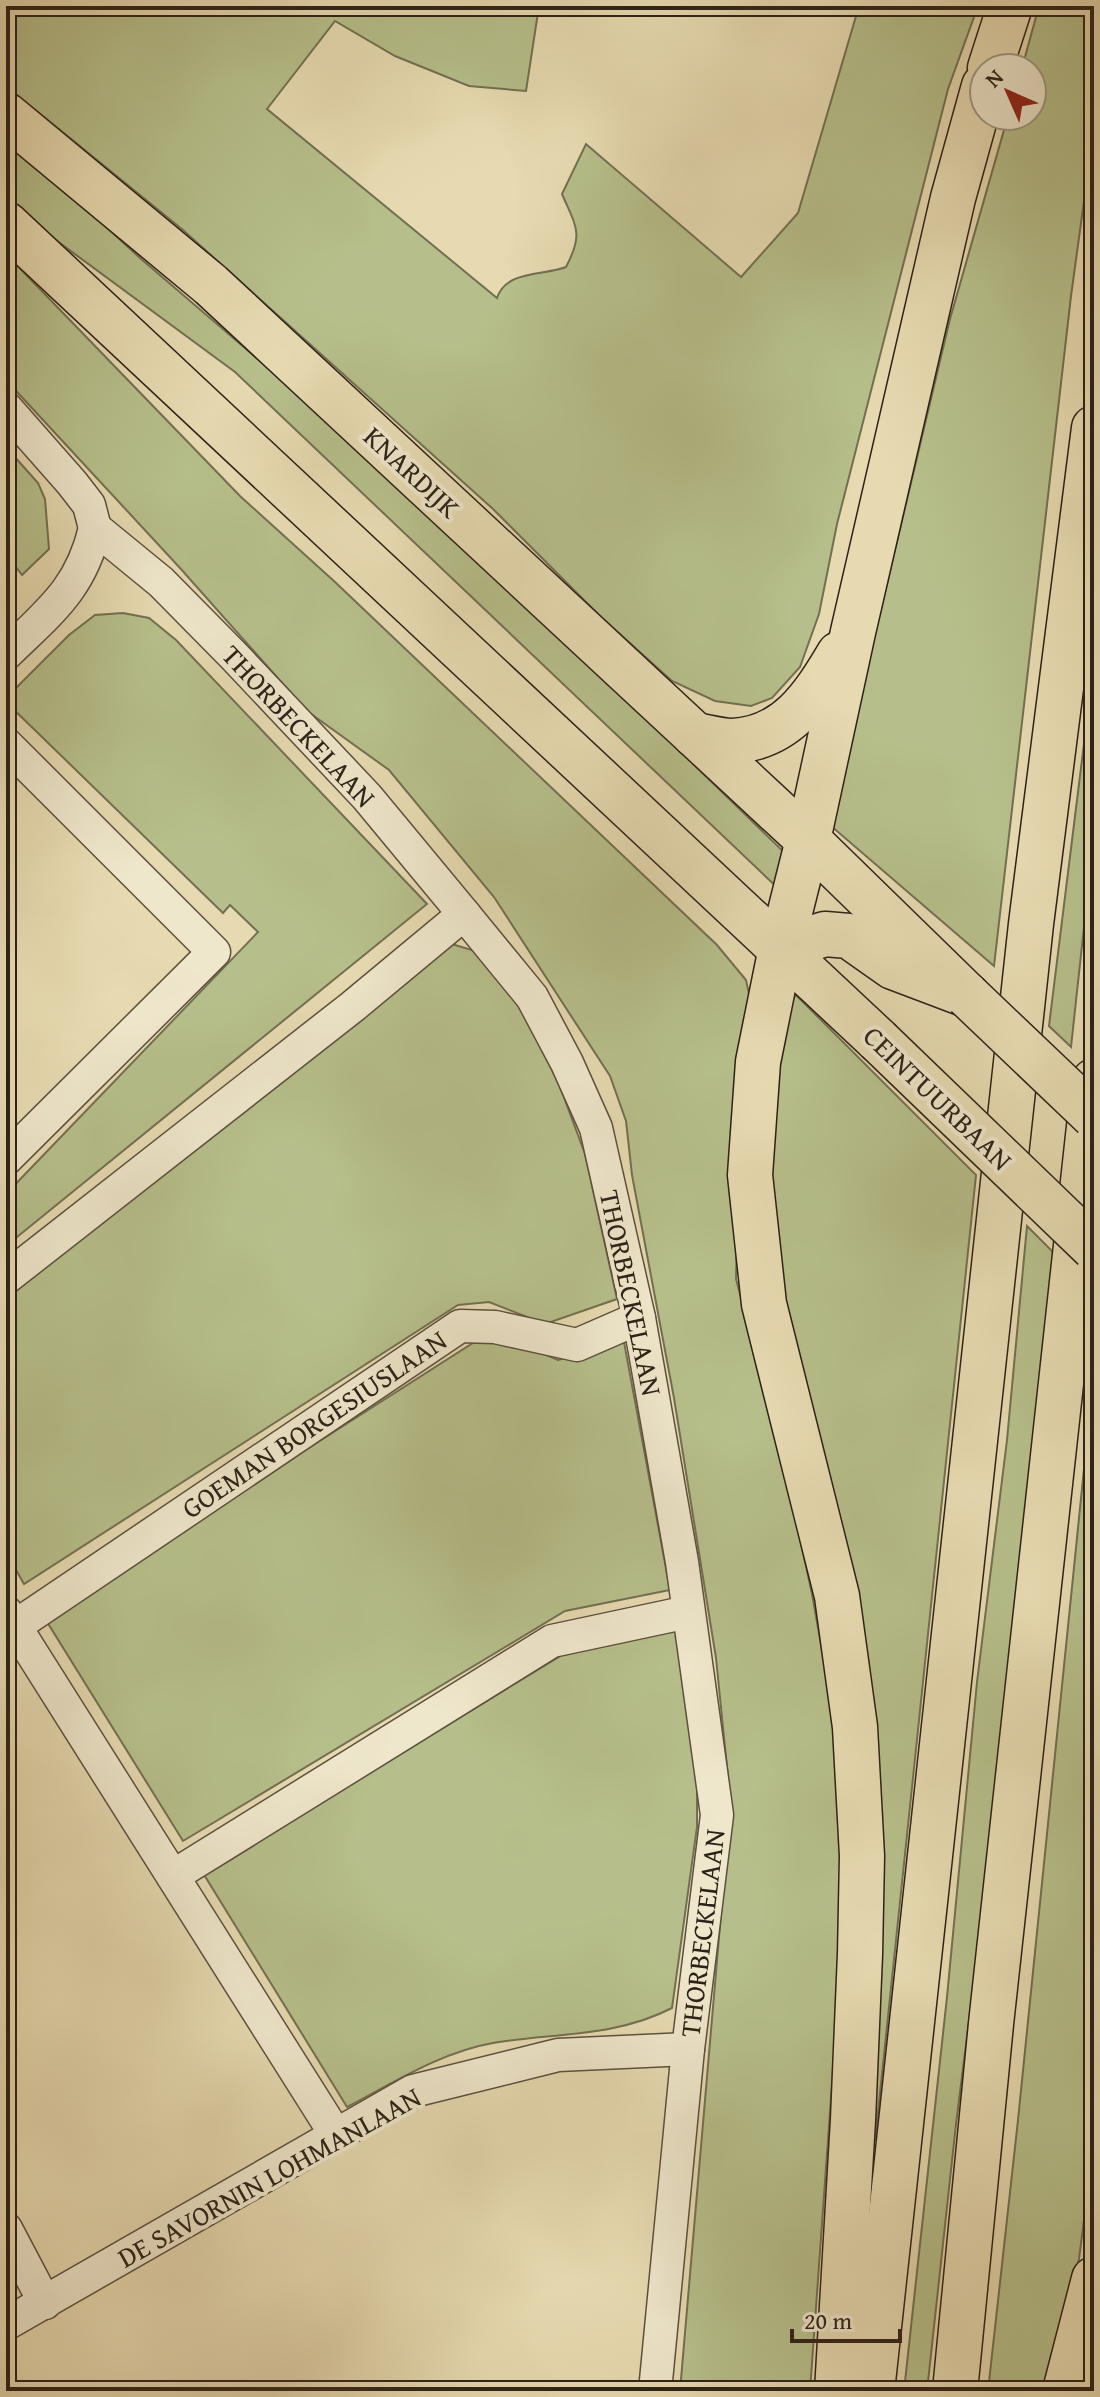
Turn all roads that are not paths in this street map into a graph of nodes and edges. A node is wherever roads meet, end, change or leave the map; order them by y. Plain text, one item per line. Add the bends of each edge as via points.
1 (1010, 6) edge
2 (995, 52) edge
3 (6, 115) edge
4 (971, 132) edge
5 (6, 224) edge
6 (6, 408) edge
7 (1094, 428) edge
8 (95, 528) junction
9 (853, 632) junction
10 (6, 654) edge
11 (695, 735) junction
12 (6, 744) edge
13 (808, 840) junction
14 (464, 914) junction
15 (781, 948) junction
16 (896, 948) junction
17 (1094, 1081) edge
18 (1094, 1116) edge
19 (6, 1159) edge
20 (1094, 1248) edge
21 (6, 1278) edge
22 (639, 1318) junction
23 (688, 1612) junction
24 (10, 1619) edge
25 (173, 1876) junction
26 (688, 2049) junction
27 (336, 2135) junction
28 (6, 2229) edge
29 (1094, 2279) edge
30 (45, 2303) junction
31 (6, 2324) edge
32 (648, 2387) edge
33 (837, 2391) edge
34 (872, 2391) edge
35 (955, 2391) edge
36 (1065, 2391) edge

1 - 2 main road
3 - 11 main road, KNARDIJK via 211,285
4 - 9 main road
5 - 15 main road
6 - 8 street, THORBECKELAAN via 89,505
7 - 34 main road via 1029,940
8 - 10 street via 89,554 73,583
8 - 14 street, THORBECKELAAN via 161,582 234,656 367,797
9 - 11 main road via 819,688 789,720 733,741
9 - 13 main road
11 - 13 main road, KNARDIJK
12 - 19 street via 214,952
13 - 15 main road
13 - 16 main road
14 - 21 street
14 - 22 street, THORBECKELAAN via 532,997 596,1128
15 - 16 main road via 825,934
15 - 20 main road, CEINTUURBAAN, bridge
15 - 33 main road via 758,1062 750,1175 764,1304 837,1596 855,1727 862,1856
16 - 18 main road, bridge via 967,995
17 - 35 main road
22 - 23 street, THORBECKELAAN
22 - 24 street, GOEMAN BORGESIUSLAAN via 577,1345 495,1327 460,1326
23 - 25 street via 552,1641
23 - 26 street, THORBECKELAAN via 717,1815
24 - 25 street, GOEMAN BORGESIUSLAAN
25 - 27 street, GOEMAN BORGESIUSLAAN
26 - 27 street, DE SAVORNIN LOHMANLAAN via 558,2055 528,2062 413,2091
26 - 32 street, THORBECKELAAN
27 - 30 street, DE SAVORNIN LOHMANLAAN
28 - 30 street
29 - 36 main road
30 - 31 street, DE SAVORNIN LOHMANLAAN

